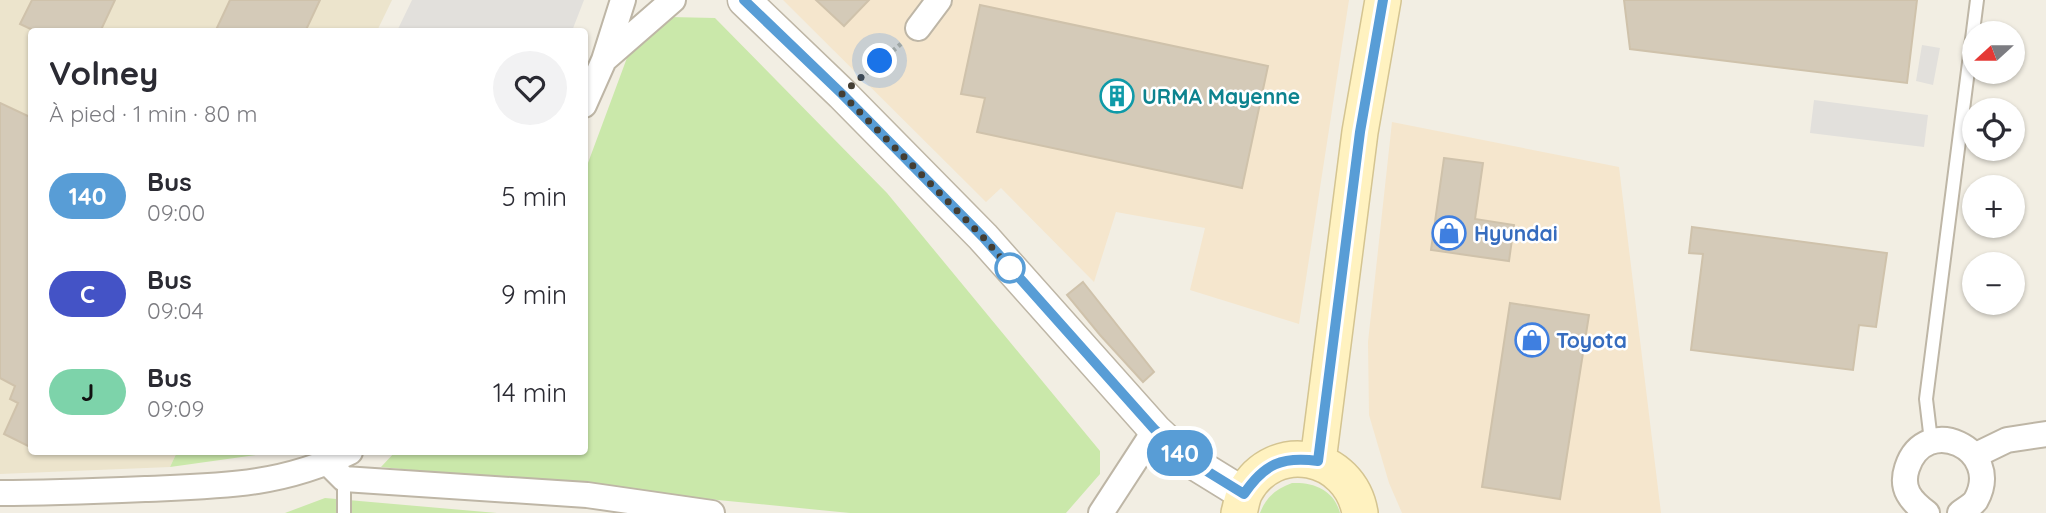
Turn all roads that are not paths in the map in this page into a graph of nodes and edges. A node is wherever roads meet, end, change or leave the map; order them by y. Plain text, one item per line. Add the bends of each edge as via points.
1 (623, 0) edge
2 (673, 0) edge
3 (744, 0) edge
4 (939, 0) edge
5 (1383, 0) edge
6 (1977, 0) edge
7 (918, 28) road end
8 (604, 60) junction
9 (588, 96) edge
10 (1155, 430) junction
11 (2046, 434) edge
12 (1931, 440) junction
13 (348, 455) edge
14 (1976, 455) junction
15 (1318, 461) junction
16 (336, 471) junction
17 (0, 494) edge
18 (1242, 503) edge
19 (1915, 509) edge
20 (344, 513) edge
21 (712, 513) edge
22 (1101, 513) edge
23 (1360, 513) edge
24 (1960, 513) edge

1 - 8 street
2 - 8 street
3 - 10 street via 983,237
4 - 7 street
5 - 15 main road via 1360,132
6 - 12 lane via 1926,399
8 - 9 street
10 - 18 street
10 - 22 street
11 - 14 street via 2007,440
12 - 14 street via 1956,440
12 - 19 street via 1911,455 1904,478
13 - 16 street
14 - 24 street via 1983,478 1976,502
15 - 18 main road via 1300,458 1267,468 1254,479
15 - 23 main road via 1349,483
16 - 17 street via 235,486
16 - 20 lane
16 - 21 street via 587,495

